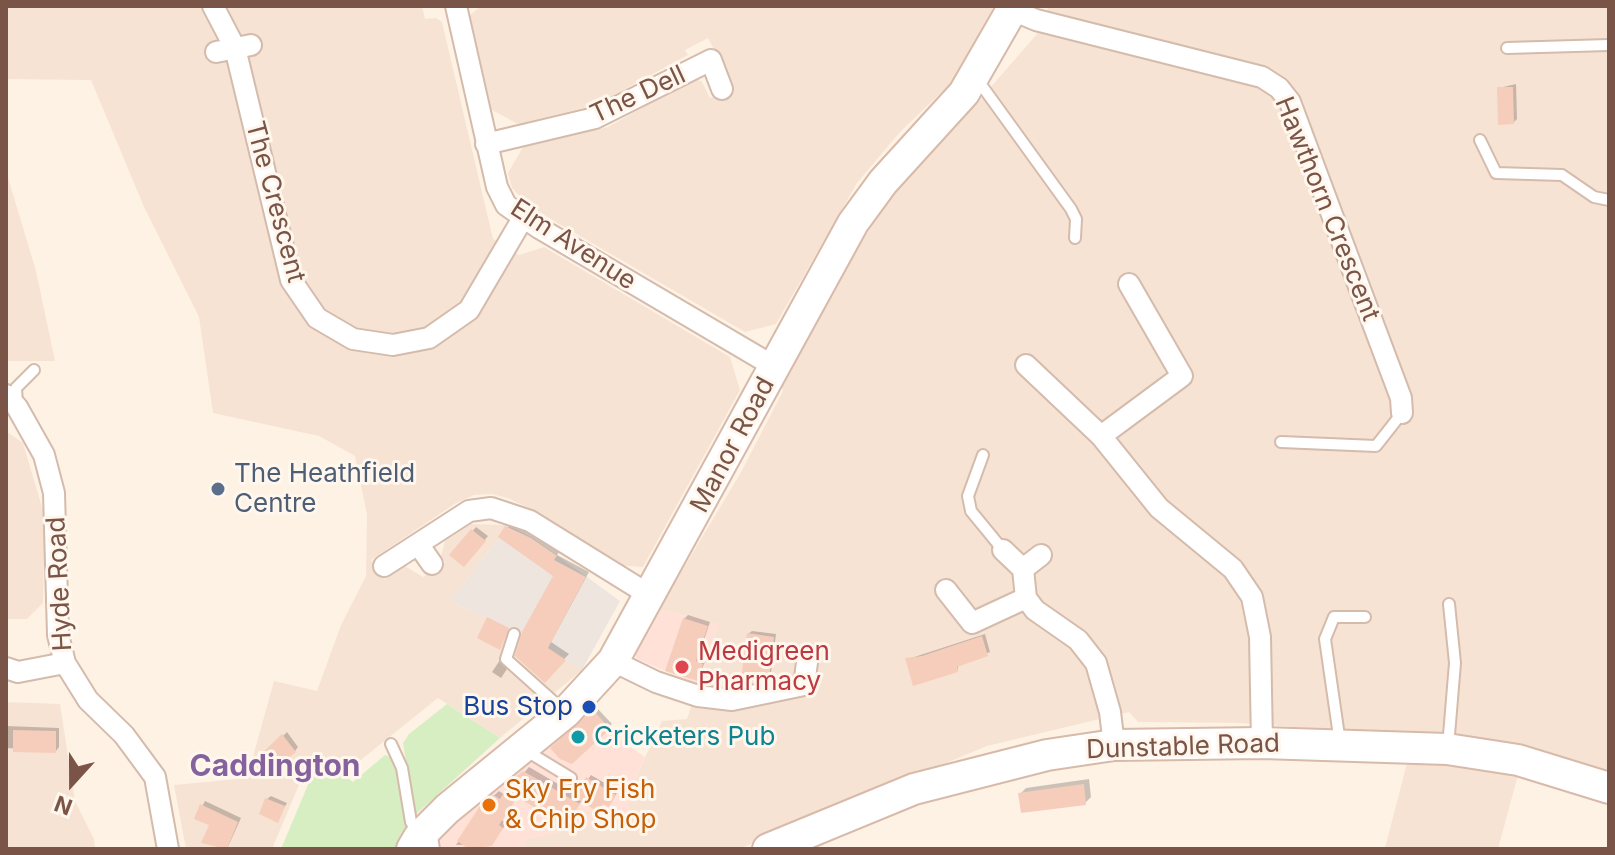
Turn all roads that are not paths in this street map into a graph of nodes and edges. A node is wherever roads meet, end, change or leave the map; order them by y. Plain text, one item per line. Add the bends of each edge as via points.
1 (213, 6) edge
2 (456, 6) edge
3 (1013, 8) edge
4 (1609, 45) edge
5 (1507, 48) dead end
6 (975, 77) junction
7 (722, 89) dead end
8 (1480, 140) dead end
9 (486, 144) junction
10 (1609, 200) edge
11 (523, 218) junction
12 (1075, 238) dead end
13 (1129, 284) dead end
14 (1026, 365) dead end
15 (775, 367) junction
16 (34, 370) dead end
17 (12, 401) edge
18 (1402, 413) joint
19 (1101, 436) junction
20 (1281, 442) dead end
21 (983, 455) dead end
22 (418, 544) junction
23 (1003, 550) joint
24 (1041, 555) dead end
25 (432, 564) dead end
26 (384, 566) dead end
27 (1023, 569) junction
28 (946, 590) dead end
29 (651, 596) junction
30 (1026, 598) junction
31 (1449, 604) dead end
32 (1365, 617) dead end
33 (514, 634) dead end
34 (808, 655) dead end
35 (613, 661) junction
36 (65, 663) junction
37 (6, 668) edge
38 (566, 712) junction
39 (1262, 743) junction
40 (391, 744) dead end
41 (1114, 745) junction
42 (1340, 745) junction
43 (521, 747) junction
44 (1447, 749) junction
45 (571, 778) dead end
46 (1609, 788) edge
47 (424, 840) edge
48 (168, 849) edge
49 (768, 849) edge

1 - 11 street, The Crescent via 234,48 291,280 317,318 353,339 393,345 429,338 469,310
2 - 9 street, Elm Avenue
3 - 6 street, Manor Road
3 - 18 street, Hawthorn Crescent via 1036,20 1262,77 1279,88 1290,102 1401,398
4 - 5 lane
6 - 12 lane via 1071,209
6 - 15 street, Manor Road via 853,223
7 - 9 street, The Dell via 711,60 595,118
8 - 10 lane via 1496,173 1562,175 1594,197
9 - 11 street, Elm Avenue via 499,196
11 - 15 street, Elm Avenue
13 - 19 street via 1188,383
14 - 19 street
15 - 29 street, Manor Road
16 - 17 lane via 16,388
17 - 36 street, Hyde Road via 44,455 54,493 58,635
18 - 20 lane via 1376,446
19 - 39 street via 1159,508 1233,569 1252,597 1260,637
21 - 23 lane via 968,496 971,511
22 - 25 street
22 - 26 street
22 - 29 street via 469,511 506,511
23 - 27 street
24 - 27 street
27 - 30 street
28 - 30 street via 966,627
29 - 35 street, Manor Road
30 - 41 street via 1078,640 1096,663
31 - 44 lane via 1455,663
32 - 42 lane via 1334,617 1325,639
33 - 38 lane via 506,659
34 - 35 street via 804,685 732,700 698,696
35 - 38 street, Manor Road
36 - 37 street via 18,672
36 - 48 street, Hyde Road via 88,700 124,735 155,777
38 - 43 street, Manor Road
39 - 41 street, Dunstable Road
39 - 42 street, Dunstable Road
40 - 47 lane via 411,822
41 - 49 street, Dunstable Road via 1047,755 914,789
42 - 44 street, Dunstable Road
43 - 45 lane
43 - 47 street, Manor Road
44 - 46 street, Dunstable Road via 1518,760

